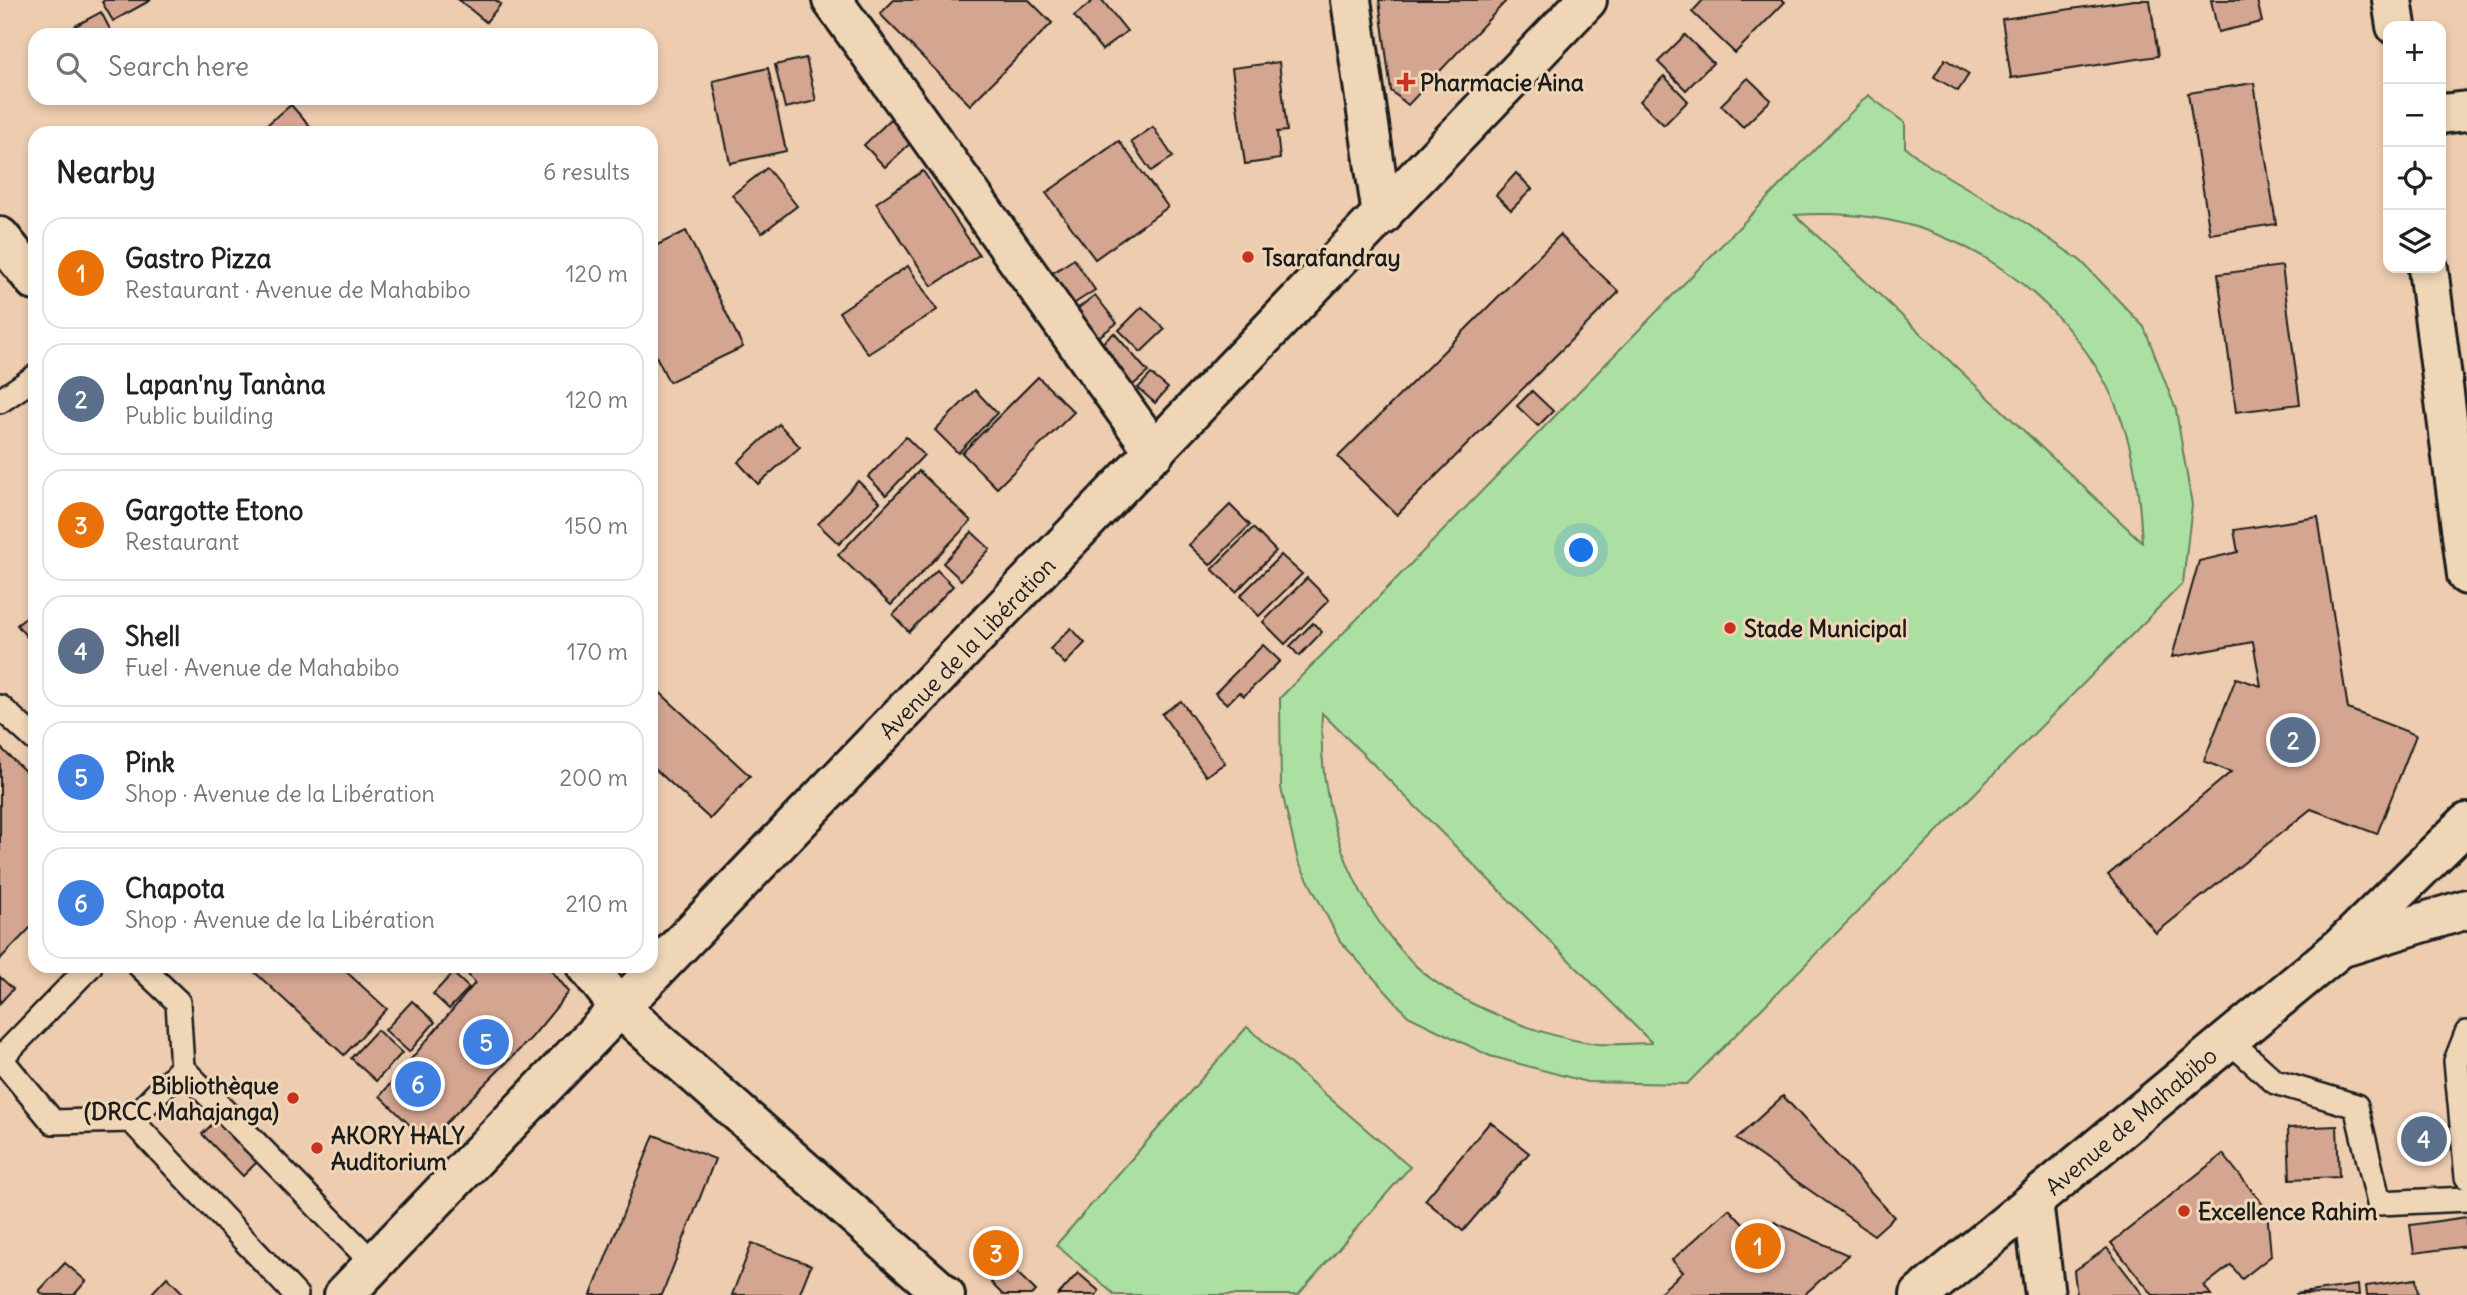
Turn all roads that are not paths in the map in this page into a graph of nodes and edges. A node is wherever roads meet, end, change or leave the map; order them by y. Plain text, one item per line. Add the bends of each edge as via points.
1 (832, 0) edge
2 (1351, 0) edge
3 (1587, 0) edge
4 (2392, 0) edge
5 (2395, 21) edge
6 (2467, 111) edge
7 (2446, 113) edge
8 (1382, 216) junction
9 (0, 237) edge
10 (28, 272) edge
11 (2429, 273) edge
12 (28, 382) edge
13 (0, 401) edge
14 (2459, 441) edge
15 (1155, 452) junction
16 (2467, 575) edge
17 (0, 707) edge
18 (28, 733) edge
19 (2467, 823) edge
20 (2467, 909) edge
21 (2341, 947) junction
22 (658, 968) edge
23 (83, 973) edge
24 (147, 973) edge
25 (593, 973) edge
26 (653, 973) edge
27 (620, 1007) junction
28 (2467, 1032) edge
29 (2229, 1040) junction
30 (0, 1058) edge
31 (182, 1068) junction
32 (131, 1120) junction
33 (2467, 1177) edge
34 (2467, 1199) edge
35 (2033, 1202) junction
36 (374, 1264) junction
37 (296, 1295) edge
38 (344, 1295) edge
39 (944, 1295) edge
40 (1920, 1295) edge
41 (2045, 1295) edge

1 - 15 main road
2 - 8 main road
3 - 8 main road, Avenue de la Libération
4 - 5 main road
6 - 7 main road
8 - 15 main road, Avenue de la Libération
9 - 10 main road
11 - 14 main road
12 - 13 lane
14 - 16 main road
15 - 22 main road, Avenue de la Libération
17 - 18 lane
19 - 21 main road, Avenue de Mahabibo
20 - 21 main road
21 - 29 main road, Avenue de Mahabibo
23 - 30 lane
24 - 31 lane via 178,1002
25 - 27 main road
26 - 27 main road, Avenue de la Libération
27 - 36 main road, Avenue de la Libération
27 - 39 main road
28 - 33 lane via 2456,1061
29 - 34 lane via 2274,1082 2356,1106 2379,1203
29 - 35 main road, Avenue de Mahabibo
30 - 32 lane via 53,1122
31 - 32 lane
31 - 36 lane
32 - 37 lane
35 - 40 main road, Avenue de Mahabibo
35 - 41 main road
36 - 38 main road, Avenue de la Libération

